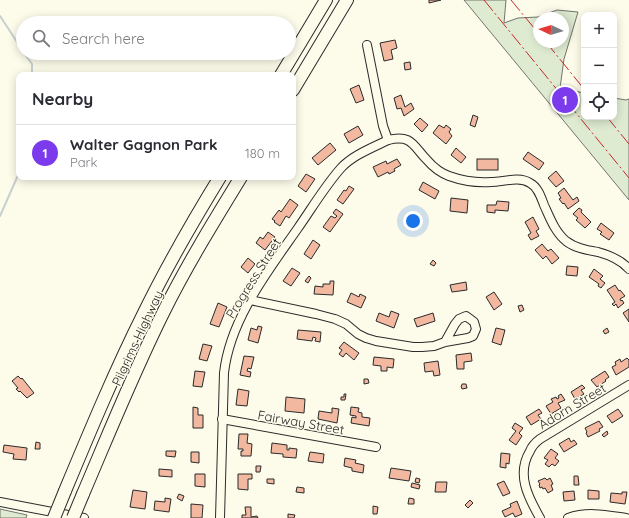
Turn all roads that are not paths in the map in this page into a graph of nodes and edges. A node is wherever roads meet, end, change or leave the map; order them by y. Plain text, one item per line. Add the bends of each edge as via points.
1 (326, 0) edge
2 (347, 0) edge
3 (367, 45) dead end
4 (296, 50) edge
5 (290, 60) edge
6 (283, 72) edge
7 (296, 85) edge
8 (388, 140) junction
9 (218, 180) edge
10 (239, 180) edge
11 (629, 269) edge
12 (250, 300) junction
13 (445, 342) dead end
14 (629, 385) edge
15 (222, 419) junction
16 (376, 447) dead end
17 (0, 502) edge
18 (54, 518) edge
19 (73, 518) edge
20 (84, 518) edge
21 (220, 518) edge
22 (540, 518) edge
23 (568, 518) edge
24 (626, 518) edge

1 - 4 highway
2 - 7 highway
3 - 8 street
5 - 6 highway
8 - 11 street via 407,139 436,169 461,180 521,180 531,183 537,188 552,223 565,240 574,246 610,256
8 - 12 street, Progress Street via 352,158 341,168
9 - 18 highway, Pilgrims Highway, bridge via 147,305
10 - 19 highway, Pilgrims Highway, bridge via 161,318
12 - 13 street via 335,319 371,340 413,347 434,346
12 - 15 street, Progress Street via 241,316 227,355
14 - 22 street, Adorn Street via 540,439 530,449 525,460 525,487
15 - 16 street, Fairway Street
15 - 21 street, Progress Street
17 - 20 street
23 - 24 street via 589,514

